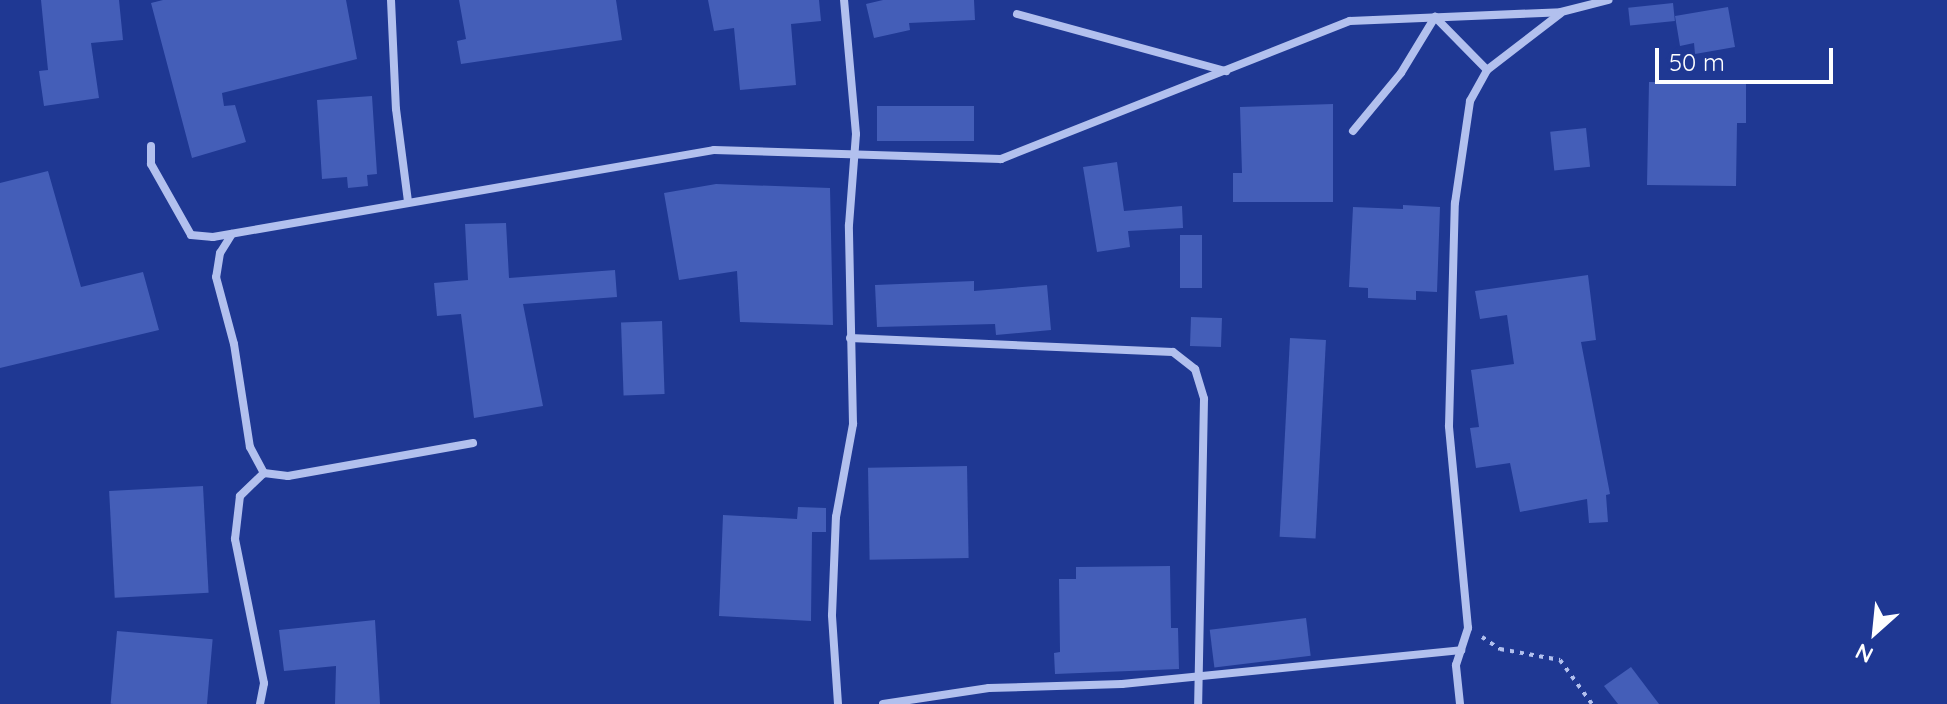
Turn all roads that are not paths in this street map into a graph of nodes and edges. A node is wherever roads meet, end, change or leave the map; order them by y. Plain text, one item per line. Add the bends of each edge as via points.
1 (391, 0) edge
2 (844, 0) edge
3 (1608, 0) edge
4 (1561, 12) junction
5 (1017, 14) dead end
6 (1435, 17) junction
7 (1487, 70) junction
8 (1227, 71) junction
9 (1353, 131) dead end
10 (151, 146) dead end
11 (852, 154) junction
12 (408, 202) junction
13 (232, 234) junction
14 (850, 338) junction
15 (473, 443) dead end
16 (264, 473) junction
17 (1461, 650) junction
18 (1196, 678) junction
19 (260, 704) edge
20 (838, 704) edge
21 (883, 704) edge
22 (1198, 704) edge
23 (1460, 704) edge

1 - 12 street via 396,109
2 - 11 street via 856,134
3 - 4 street
4 - 6 street
4 - 7 street
5 - 8 street
6 - 7 street
6 - 8 street via 1350,21
6 - 9 street via 1401,73
7 - 17 street via 1470,101 1455,203 1449,426 1468,628
8 - 11 street via 1001,159
10 - 13 street via 151,164 191,235
11 - 12 street via 714,150
11 - 14 street
12 - 13 street
13 - 16 street via 220,253 216,277 234,344 250,447
14 - 18 street via 1173,352 1195,369 1204,399
14 - 20 street via 853,424 836,517 832,615
15 - 16 street via 288,476
16 - 19 street via 240,496 235,539 264,683
17 - 18 street
17 - 23 street via 1456,665
18 - 21 street via 989,688
18 - 22 street

